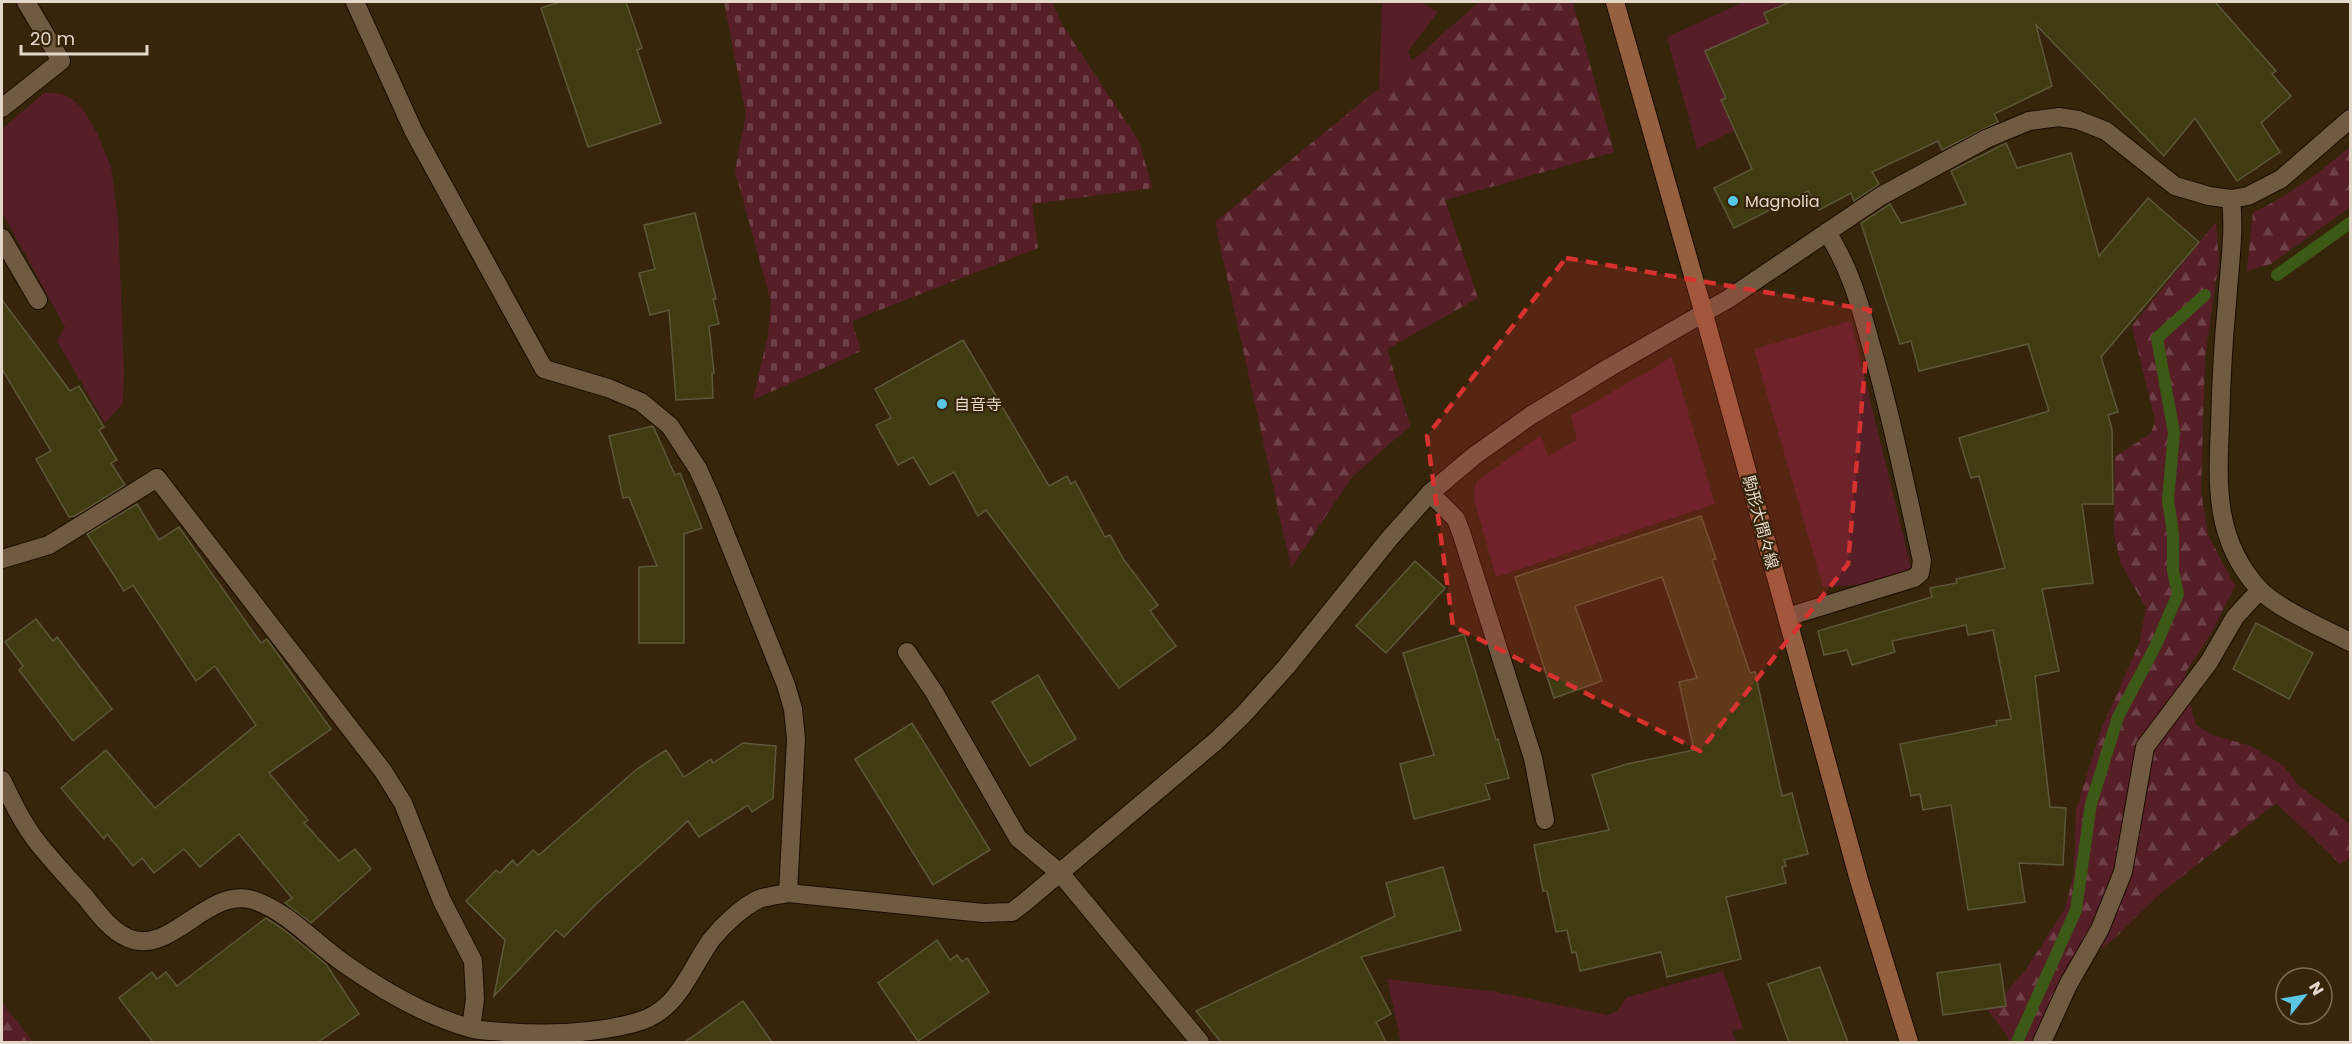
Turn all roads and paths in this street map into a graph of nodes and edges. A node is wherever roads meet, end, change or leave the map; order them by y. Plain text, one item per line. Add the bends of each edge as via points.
1 (26, 2) edge
2 (354, 2) edge
3 (1615, 2) edge
4 (2, 108) edge
5 (2350, 119) edge
6 (2231, 199) junction
7 (1827, 232) junction
8 (2, 238) edge
9 (38, 300) dead end
10 (1704, 314) junction
11 (1430, 493) junction
12 (2, 559) edge
13 (2260, 590) junction
14 (1787, 617) junction
15 (2350, 642) edge
16 (907, 652) dead end
17 (2, 780) edge
18 (1545, 820) dead end
19 (1061, 874) junction
20 (788, 893) junction
21 (471, 1028) junction
22 (495, 1037) edge
23 (1200, 1042) edge
24 (1909, 1042) edge
25 (2042, 1042) edge

1 - 4 street via 62,61
2 - 20 street via 414,132 544,369 641,402 670,426 698,470 793,709 796,739
3 - 10 main road, 駒形大間々線
5 - 6 street via 2281,179 2255,193
6 - 7 street via 2175,186 2093,125 2046,117 2009,128 1966,149 1881,196
6 - 13 street via 2218,499 2229,540
7 - 10 street
7 - 14 street via 1854,284 1889,410 1922,561 1920,573 1914,578
8 - 9 street
10 - 11 street via 1530,416
10 - 14 main road, 駒形大間々線
11 - 18 street via 1456,519 1461,532 1533,758
11 - 19 street via 1243,715
12 - 21 street via 49,545 158,478 383,771 403,803 442,901 473,961 475,999
13 - 15 street
13 - 25 street via 2235,617 2209,662 2145,747 2122,872 2100,929
14 - 24 main road, 駒形大間々線 via 1865,902
16 - 19 street via 1018,838
17 - 21 street via 37,842 110,926 130,939 157,939 213,906 237,898 251,899 282,916 385,989 419,1008
19 - 20 street via 1012,912 1000,914
19 - 23 street
20 - 22 street via 760,899 740,912 712,940 678,994 658,1013 616,1027
21 - 22 street

